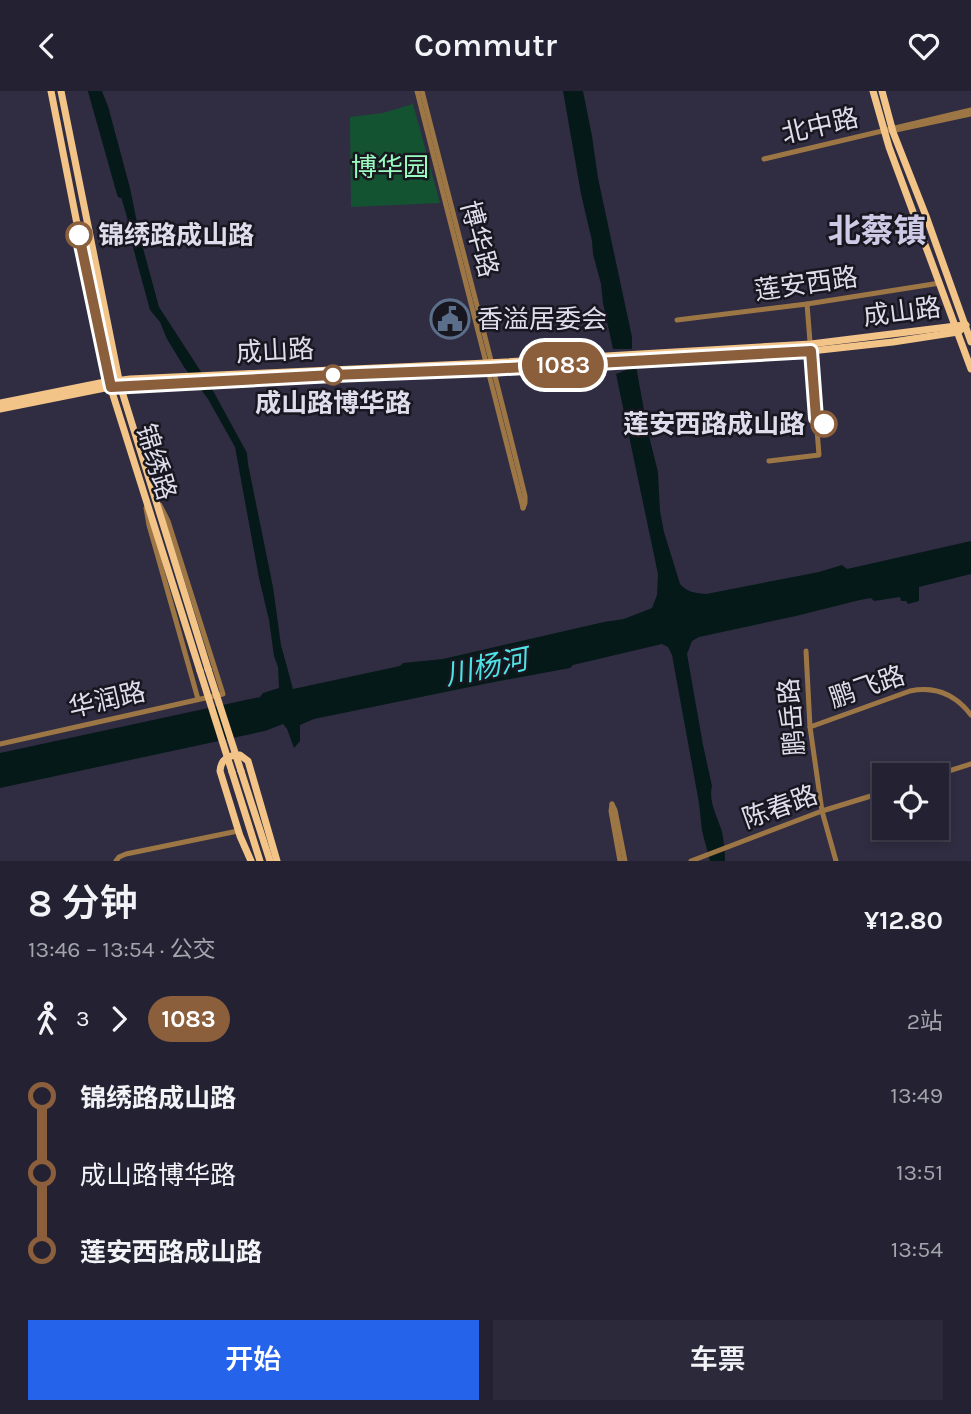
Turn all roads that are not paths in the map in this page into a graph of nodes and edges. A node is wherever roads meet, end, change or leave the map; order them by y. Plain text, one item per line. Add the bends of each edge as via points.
1 (51, 91) edge
2 (61, 91) edge
3 (419, 91) edge
4 (873, 91) edge
5 (882, 91) edge
6 (971, 112) edge
7 (890, 130) junction
8 (764, 159) dead end
9 (940, 283) junction
10 (807, 304) junction
11 (677, 320) dead end
12 (968, 325) edge
13 (957, 329) junction
14 (971, 342) edge
15 (811, 348) junction
16 (491, 366) junction
17 (971, 369) edge
18 (120, 383) junction
19 (111, 384) junction
20 (0, 406) edge
21 (769, 461) dead end
22 (148, 490) junction
23 (806, 651) dead end
24 (204, 670) junction
25 (198, 699) junction
26 (971, 715) edge
27 (810, 727) junction
28 (0, 744) edge
29 (971, 764) edge
30 (949, 771) edge
31 (872, 796) edge
32 (822, 811) junction
33 (238, 831) junction
34 (116, 861) edge
35 (251, 861) edge
36 (260, 861) edge
37 (270, 861) edge
38 (277, 861) edge
39 (623, 861) edge
40 (691, 861) edge
41 (836, 861) edge

1 - 19 main road, 锦绣路
2 - 18 main road, 锦绣路
3 - 16 street, 博华路 via 458,258
4 - 7 main road
5 - 7 main road
6 - 7 street, 北中路
7 - 8 street, 北中路
7 - 9 main road
7 - 12 main road
9 - 10 street, 莲安西路
9 - 13 main road
10 - 11 street, 莲安西路
10 - 15 street
12 - 13 main road, 成山路
12 - 14 main road
13 - 15 main road, 成山路
13 - 17 main road
15 - 16 main road, 成山路
15 - 21 street via 819,455
16 - 16 street, 博华路 via 523,508 525,496
16 - 18 main road, 成山路
18 - 19 main road, 成山路
18 - 22 main road, 锦绣路
19 - 20 main road, 成山路
19 - 22 main road, 锦绣路
22 - 24 main road, 锦绣路
22 - 25 street via 149,525
22 - 25 street, 华润路 via 168,521 223,694
23 - 27 street, 鹏岳路
24 - 36 main road, 锦绣路, bridge
24 - 37 main road, 锦绣路, bridge
25 - 28 street, 华润路
26 - 27 street, 鹏飞路 via 953,697 920,689
27 - 32 street, 鹏岳路
29 - 30 street
31 - 32 street, 陈春路
32 - 40 street, 陈春路
32 - 41 street, 鹏岳路
33 - 34 street via 126,854
33 - 35 main road
33 - 38 main road via 220,771 224,759 234,755 248,761
39 - 39 street via 615,810 612,804 611,811

